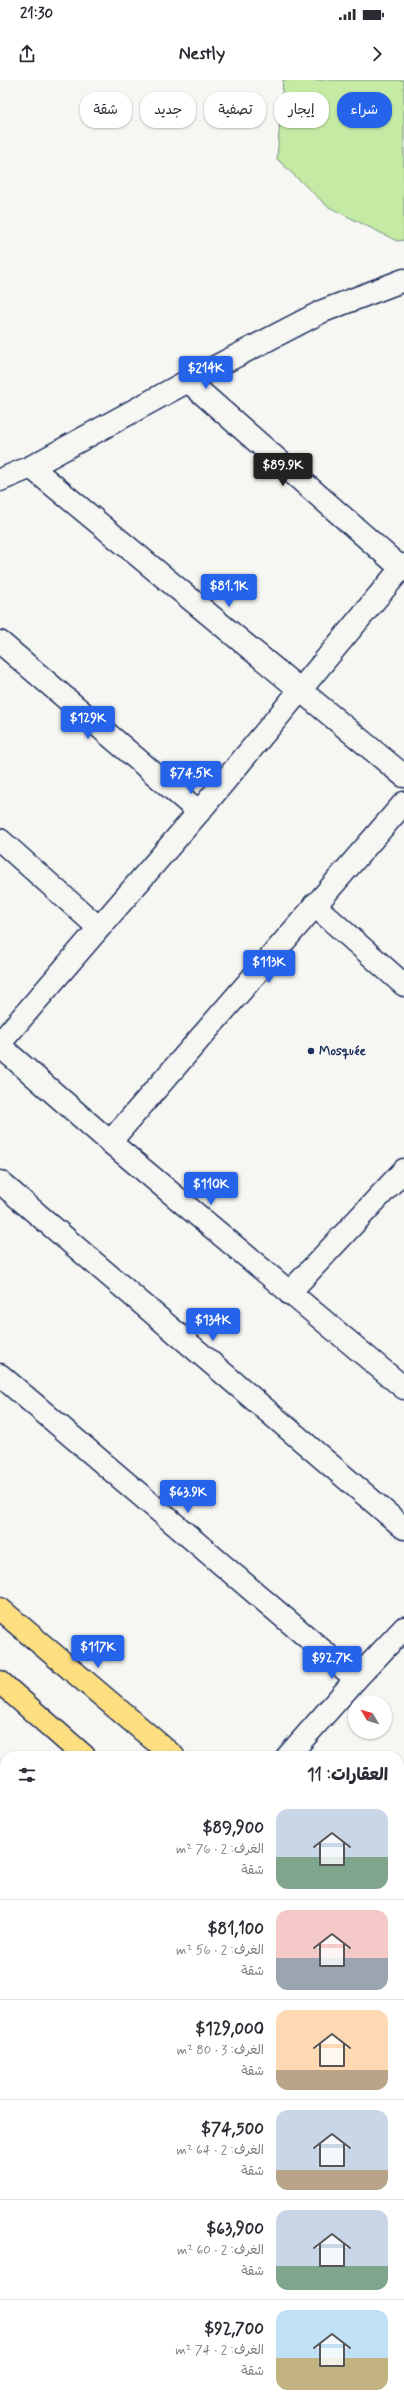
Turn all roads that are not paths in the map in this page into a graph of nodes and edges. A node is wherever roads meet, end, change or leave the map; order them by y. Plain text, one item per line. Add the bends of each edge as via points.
1 (404, 280) edge
2 (188, 380) junction
3 (30, 467) junction
4 (0, 480) edge
5 (403, 567) edge
6 (0, 642) edge
7 (300, 689) junction
8 (404, 776) edge
9 (404, 803) edge
10 (199, 812) junction
11 (0, 840) edge
12 (314, 906) junction
13 (99, 928) junction
14 (404, 985) edge
15 (0, 1043) edge
16 (0, 1046) edge
17 (110, 1142) junction
18 (401, 1180) edge
19 (0, 1182) edge
20 (288, 1293) junction
21 (0, 1375) edge
22 (404, 1388) edge
23 (404, 1528) edge
24 (0, 1609) edge
25 (401, 1637) edge
26 (356, 1679) junction
27 (0, 1682) edge
28 (78, 1751) edge
29 (167, 1751) edge
30 (292, 1751) edge

1 - 2 street via 323,311
2 - 3 street
2 - 5 street
3 - 4 street
3 - 7 street
5 - 7 street
6 - 10 street
7 - 8 street
7 - 10 street
9 - 12 street
10 - 13 street
11 - 13 street
12 - 14 street
12 - 17 street
13 - 15 street
16 - 17 street
17 - 20 street
18 - 20 street
19 - 23 street
20 - 22 street
21 - 26 street
24 - 29 main road
25 - 26 street
26 - 30 street
27 - 28 main road

